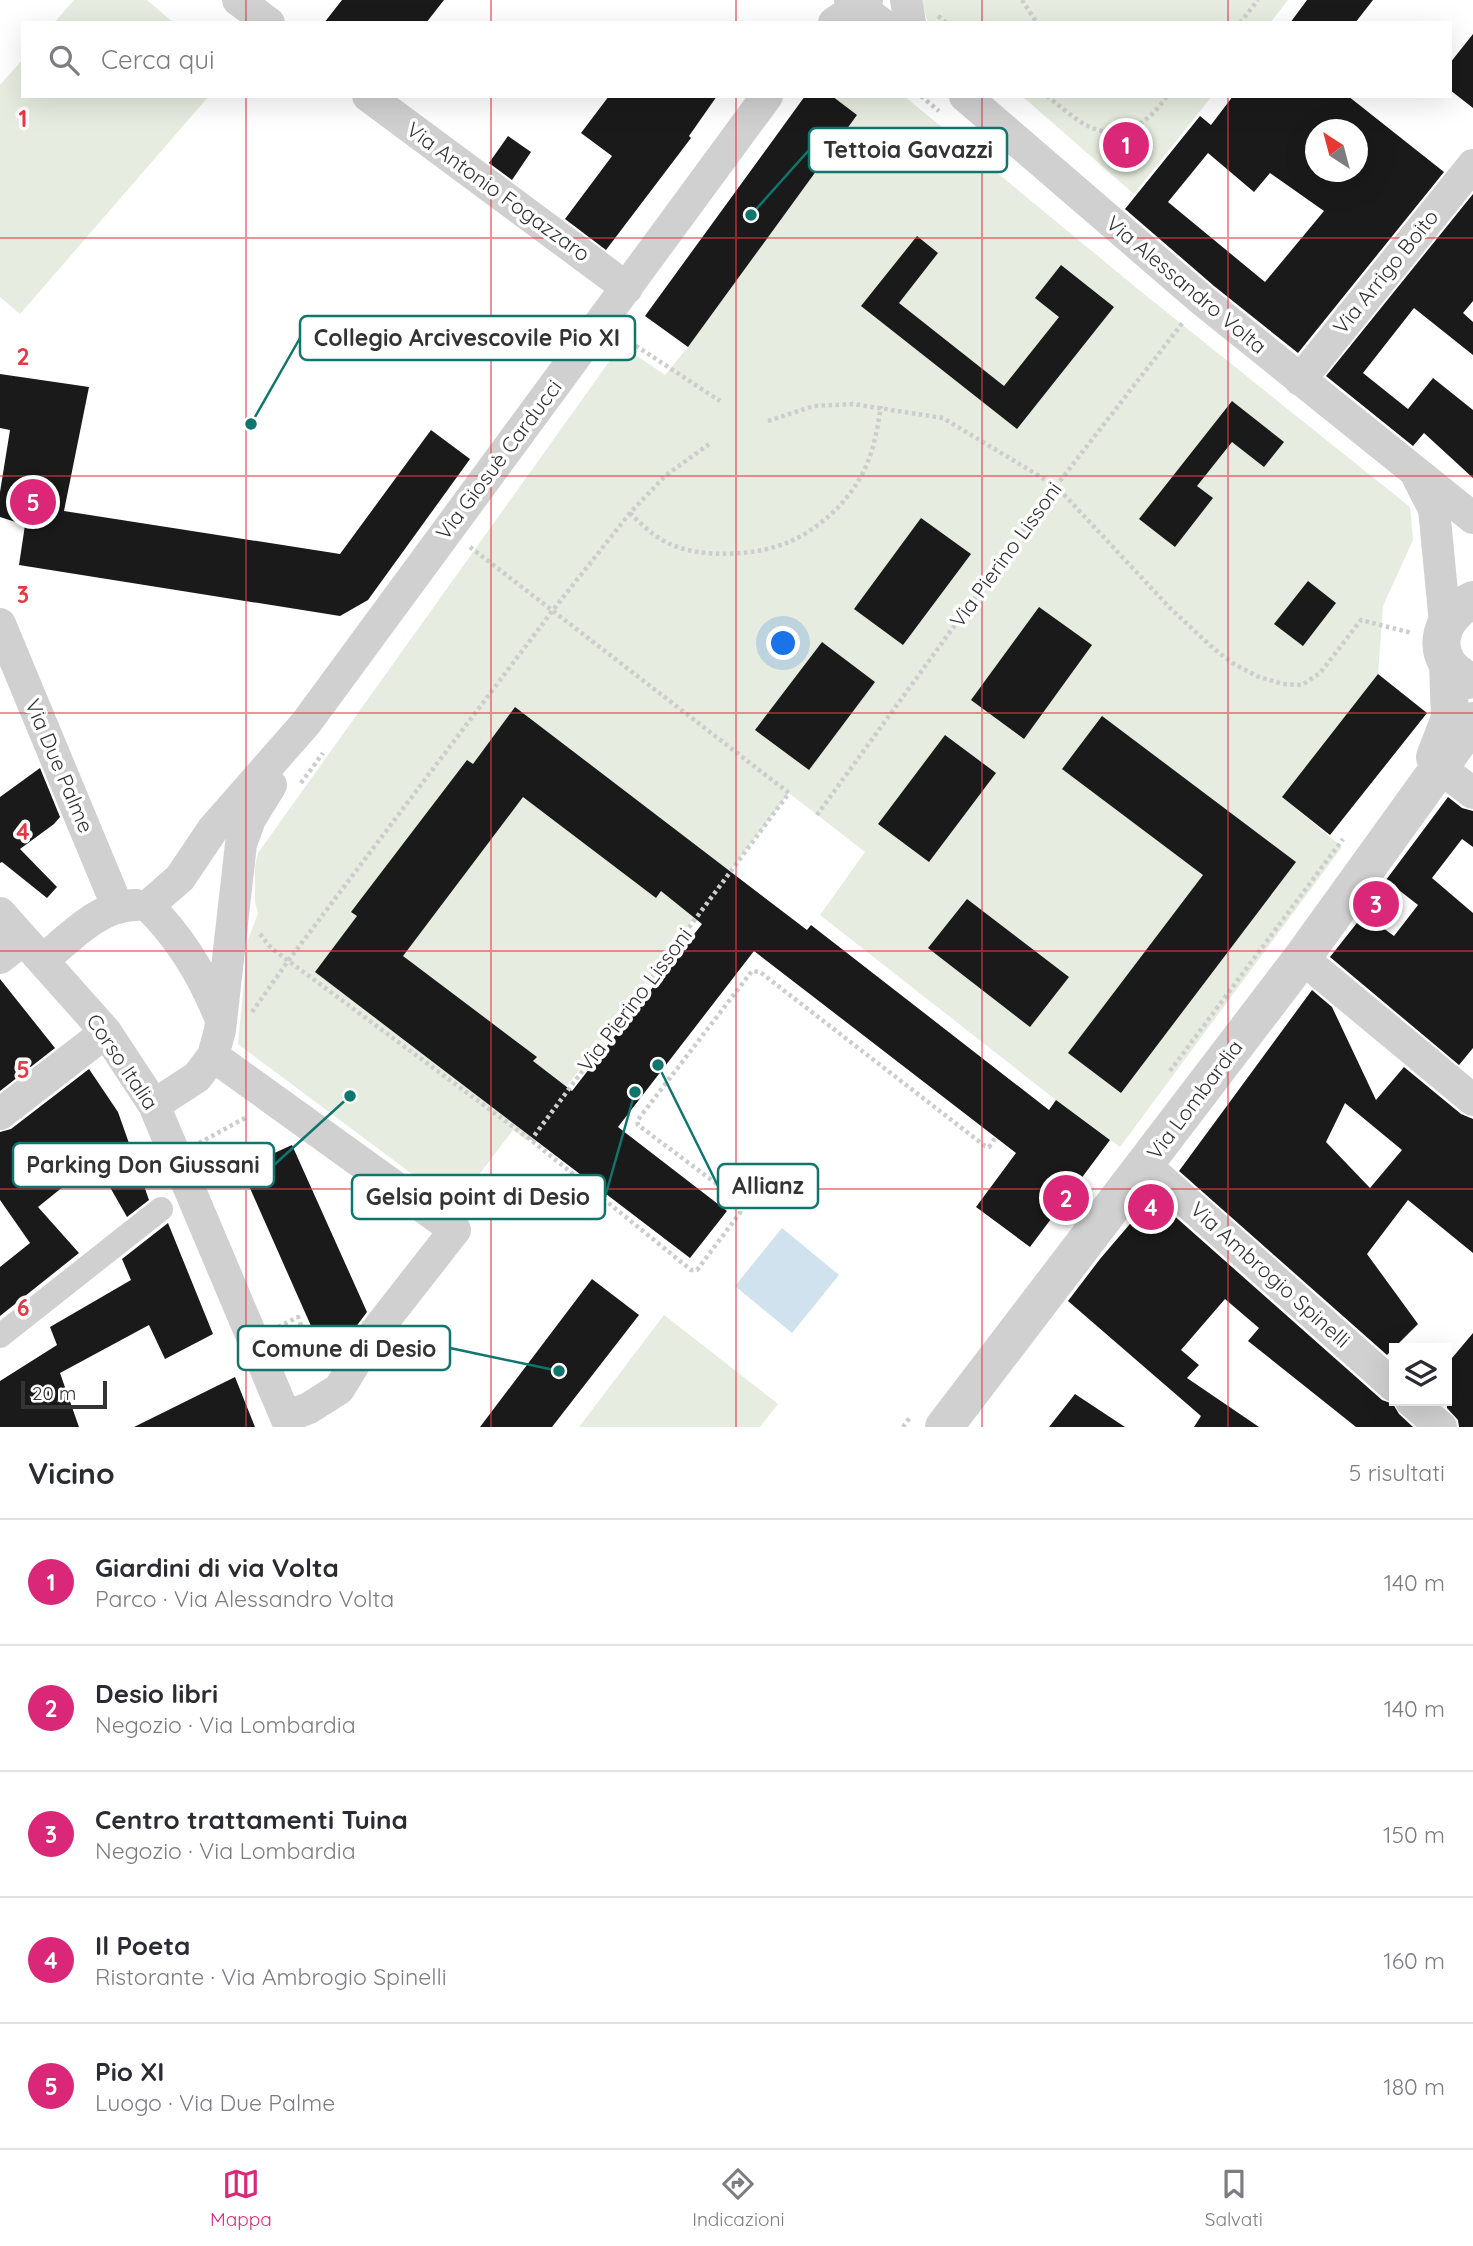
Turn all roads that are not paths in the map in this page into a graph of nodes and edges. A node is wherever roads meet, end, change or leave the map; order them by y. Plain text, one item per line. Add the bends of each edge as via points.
1 (238, 0) edge
2 (906, 0) edge
3 (855, 7) edge
4 (266, 21) edge
5 (824, 21) edge
6 (910, 21) edge
7 (371, 98) edge
8 (766, 98) edge
9 (967, 98) edge
10 (1473, 165) edge
11 (627, 288) junction
12 (1300, 380) junction
13 (1412, 468) junction
14 (1473, 519) edge
15 (0, 624) edge
16 (1456, 642) edge
17 (1473, 721) edge
18 (306, 723) junction
19 (1440, 768) junction
20 (1473, 793) edge
21 (1415, 802) junction
22 (133, 907) junction
23 (0, 913) edge
24 (22, 953) edge
25 (1302, 958) junction
26 (220, 1016) junction
27 (106, 1032) junction
28 (213, 1056) junction
29 (1473, 1100) edge
30 (154, 1105) junction
31 (0, 1114) edge
32 (1145, 1165) junction
33 (161, 1209) dead end
34 (0, 1336) edge
35 (1389, 1382) edge
36 (1417, 1406) edge
37 (943, 1419) edge
38 (288, 1422) edge
39 (1441, 1427) edge

1 - 4 street
2 - 6 street
3 - 5 street
7 - 11 street, Via Antonio Fogazzaro
8 - 11 street, Via Giosuè Carducci
9 - 12 street, Via Alessandro Volta
10 - 12 street, Via Arrigo Boito
11 - 18 street, Via Giosuè Carducci
12 - 13 street, Via Alessandro Volta
13 - 14 street, Via Alessandro Volta
13 - 16 street, Via Alessandro Volta via 1434,509
15 - 22 street, Via Due Palme
16 - 21 street, Via Lombardia via 1450,718
17 - 19 street, Via Lombardia
18 - 22 street, Via Giosuè Carducci via 213,829 180,878
18 - 26 street, Via Giosuè Carducci via 241,844
19 - 20 street
19 - 21 street, Via Lombardia
21 - 25 street, Via Lombardia
22 - 24 street, Via Giosuè Carducci via 99,916
22 - 26 street via 160,918 206,983
23 - 24 street, Corso Italia
24 - 27 street, Corso Italia
25 - 29 street
25 - 32 street, Via Lombardia
26 - 28 street, Via Giosuè Carducci
27 - 30 street, Corso Italia
27 - 31 street
28 - 30 street via 197,1077
28 - 38 street via 455,1230 369,1340 339,1389
30 - 38 street, Corso Italia
32 - 35 street, Via Ambrogio Spinelli
32 - 37 street, Via Lombardia
33 - 34 street
36 - 39 street

